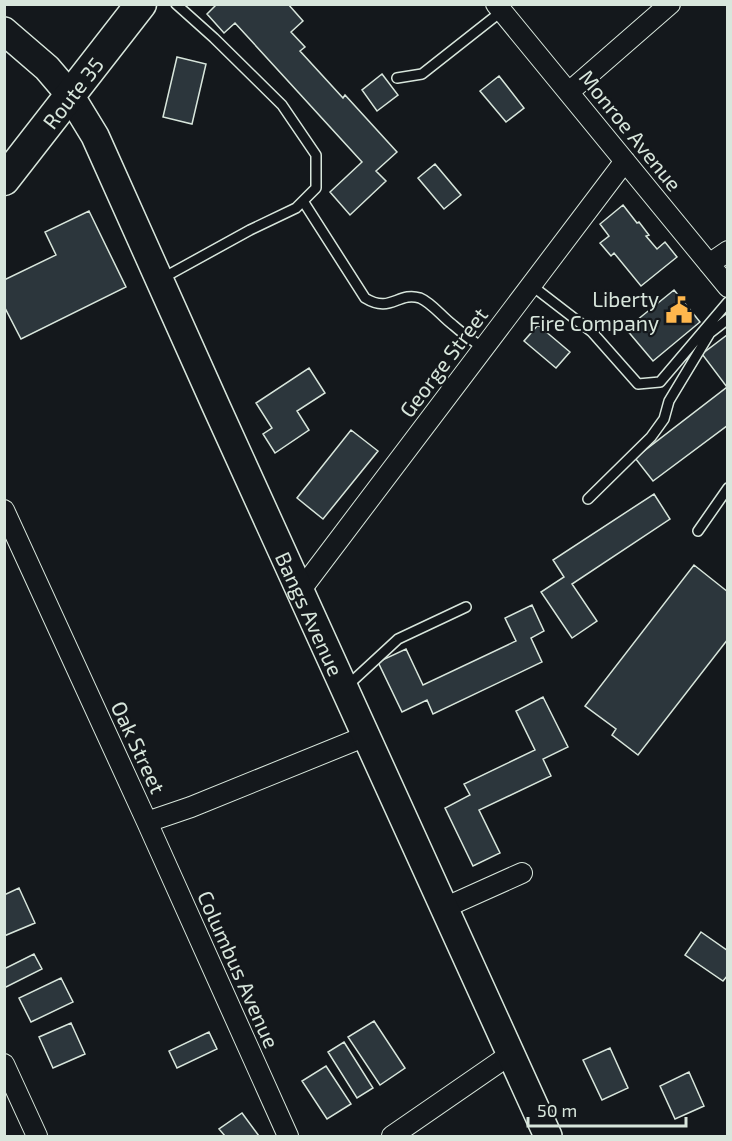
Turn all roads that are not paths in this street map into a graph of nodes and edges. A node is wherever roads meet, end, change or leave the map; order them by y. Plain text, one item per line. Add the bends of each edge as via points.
1 (141, 4) edge
2 (176, 4) edge
3 (670, 4) edge
4 (499, 8) edge
5 (4, 31) edge
6 (397, 78) dead end
7 (569, 92) junction
8 (70, 95) junction
9 (625, 161) junction
10 (4, 180) edge
11 (303, 201) junction
12 (728, 251) edge
13 (709, 264) junction
14 (159, 280) junction
15 (531, 285) junction
16 (728, 287) edge
17 (728, 302) edge
18 (728, 319) edge
19 (483, 348) junction
20 (728, 488) edge
21 (588, 499) dead end
22 (4, 510) edge
23 (698, 531) dead end
24 (300, 591) junction
25 (466, 607) dead end
26 (344, 689) junction
27 (366, 736) junction
28 (147, 822) junction
29 (522, 873) dead end
30 (444, 908) junction
31 (511, 1054) junction
32 (4, 1064) edge
33 (37, 1137) edge
34 (288, 1137) edge
35 (392, 1137) edge
36 (548, 1137) edge

1 - 8 main road, Route 35
2 - 11 lane via 282,105 316,155 316,188
3 - 7 street
4 - 6 lane via 422,74
4 - 7 street, Monroe Avenue
5 - 8 street, Bangs Avenue via 47,68
7 - 9 street, Monroe Avenue
8 - 10 main road, Route 35
8 - 14 street, Bangs Avenue via 95,136
9 - 13 street, Monroe Avenue
9 - 15 street, George Street
11 - 14 lane
11 - 19 lane via 365,298 375,304 386,304 417,297
12 - 13 street
13 - 16 street, Monroe Avenue
14 - 24 street, Bangs Avenue
15 - 17 lane via 592,332 638,384 660,382
15 - 19 street, George Street
18 - 21 lane via 710,333 651,437
19 - 24 street, George Street
20 - 23 lane
22 - 28 street, Oak Street
24 - 26 street, Bangs Avenue
25 - 26 lane via 398,639
26 - 27 street, Bangs Avenue
27 - 28 street, Oak Street
27 - 30 street, Bangs Avenue
28 - 34 street, Columbus Avenue
29 - 30 street
30 - 31 street, Bangs Avenue
31 - 35 street
31 - 36 street, Bangs Avenue
32 - 33 street

